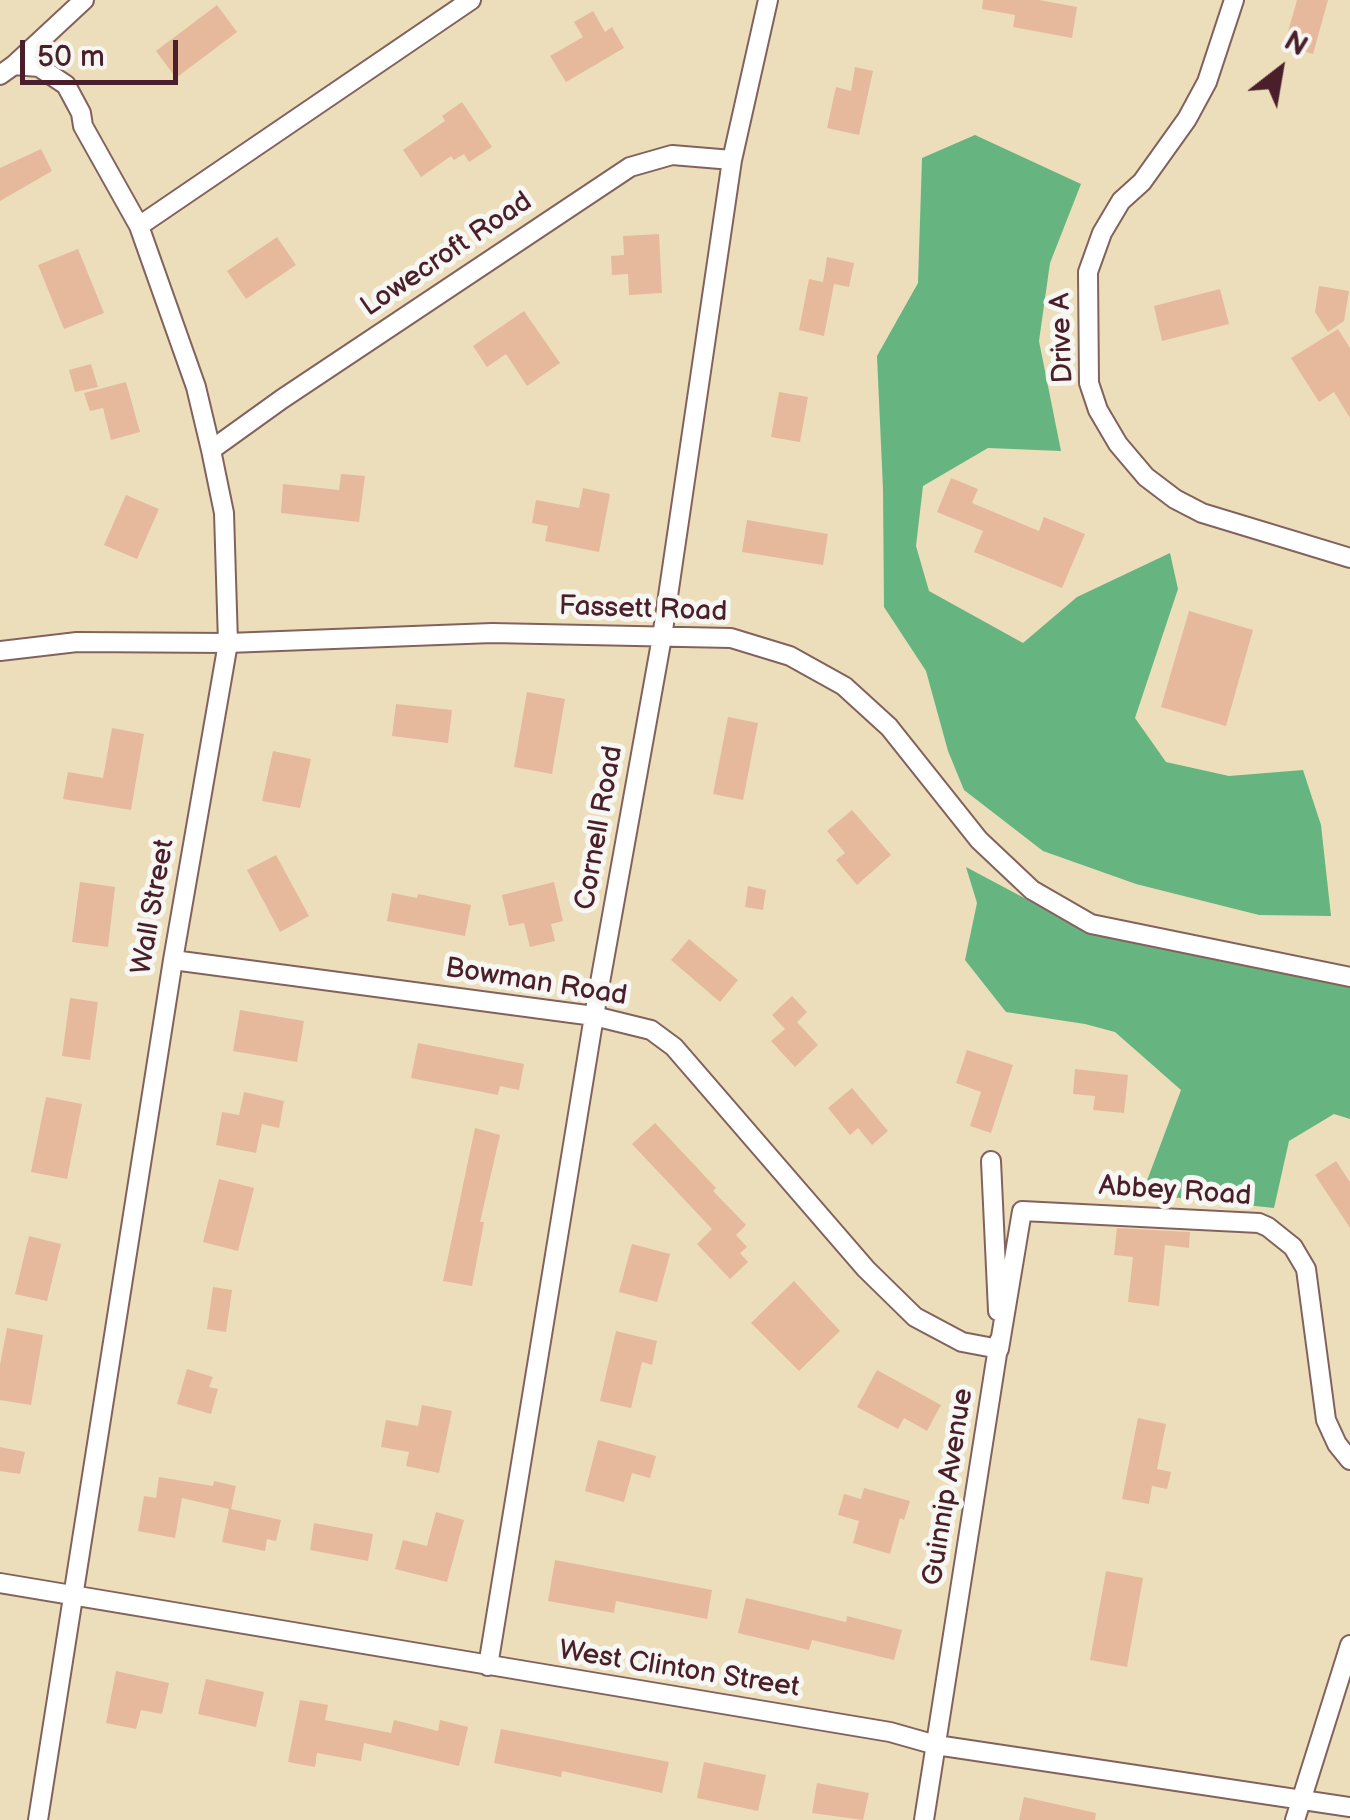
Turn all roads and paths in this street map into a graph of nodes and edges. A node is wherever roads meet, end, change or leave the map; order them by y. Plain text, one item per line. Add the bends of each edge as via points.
1 (84, 0) edge
2 (471, 0) edge
3 (768, 0) edge
4 (1234, 0) edge
5 (7, 70) edge
6 (732, 160) junction
7 (139, 226) junction
8 (211, 450) junction
9 (1350, 558) edge
10 (662, 636) junction
11 (228, 643) junction
12 (0, 651) edge
13 (172, 960) junction
14 (1350, 977) edge
15 (594, 1016) junction
16 (991, 1161) dead end
17 (999, 1349) junction
18 (1350, 1460) edge
19 (0, 1583) edge
20 (73, 1594) junction
21 (1350, 1645) edge
22 (488, 1666) junction
23 (936, 1744) junction
24 (1301, 1799) junction
25 (1350, 1807) edge
26 (38, 1820) edge
27 (924, 1820) edge
28 (1294, 1820) edge

1 - 5 street
2 - 7 street
3 - 6 street, Cornell Road
4 - 9 street, Drive A via 1207,82 1187,119 1102,233 1088,272 1089,383 1118,444 1175,499
5 - 7 street, Wall Street via 39,67 66,85
6 - 8 street, Lowecroft Road via 672,155 630,167
6 - 10 street, Cornell Road
7 - 8 street, Wall Street
8 - 11 street, Wall Street via 224,513
10 - 11 street, Fassett Road via 492,633
10 - 14 street, Fassett Road via 731,638 790,656 844,686 889,727 979,840 1032,890 1090,924
10 - 15 street, Cornell Road
11 - 12 street, Fassett Road via 78,642
11 - 13 street, Wall Street
13 - 15 street, Bowman Road
13 - 20 street, Wall Street
15 - 17 street, Bowman Road via 651,1030 674,1047 866,1269 916,1317 962,1342
15 - 22 street, Cornell Road
16 - 17 street, Guinnip Avenue
17 - 18 street, Abbey Road via 1022,1211 1258,1224 1286,1240 1306,1269 1326,1420
17 - 23 street, Guinnip Avenue
19 - 20 street, West Clinton Street
20 - 22 street, West Clinton Street
20 - 26 street, Wall Street
21 - 24 street
22 - 23 street, West Clinton Street
23 - 24 street, West Clinton Street
23 - 27 street, Guinnip Avenue
24 - 25 street, West Clinton Street
24 - 28 street

